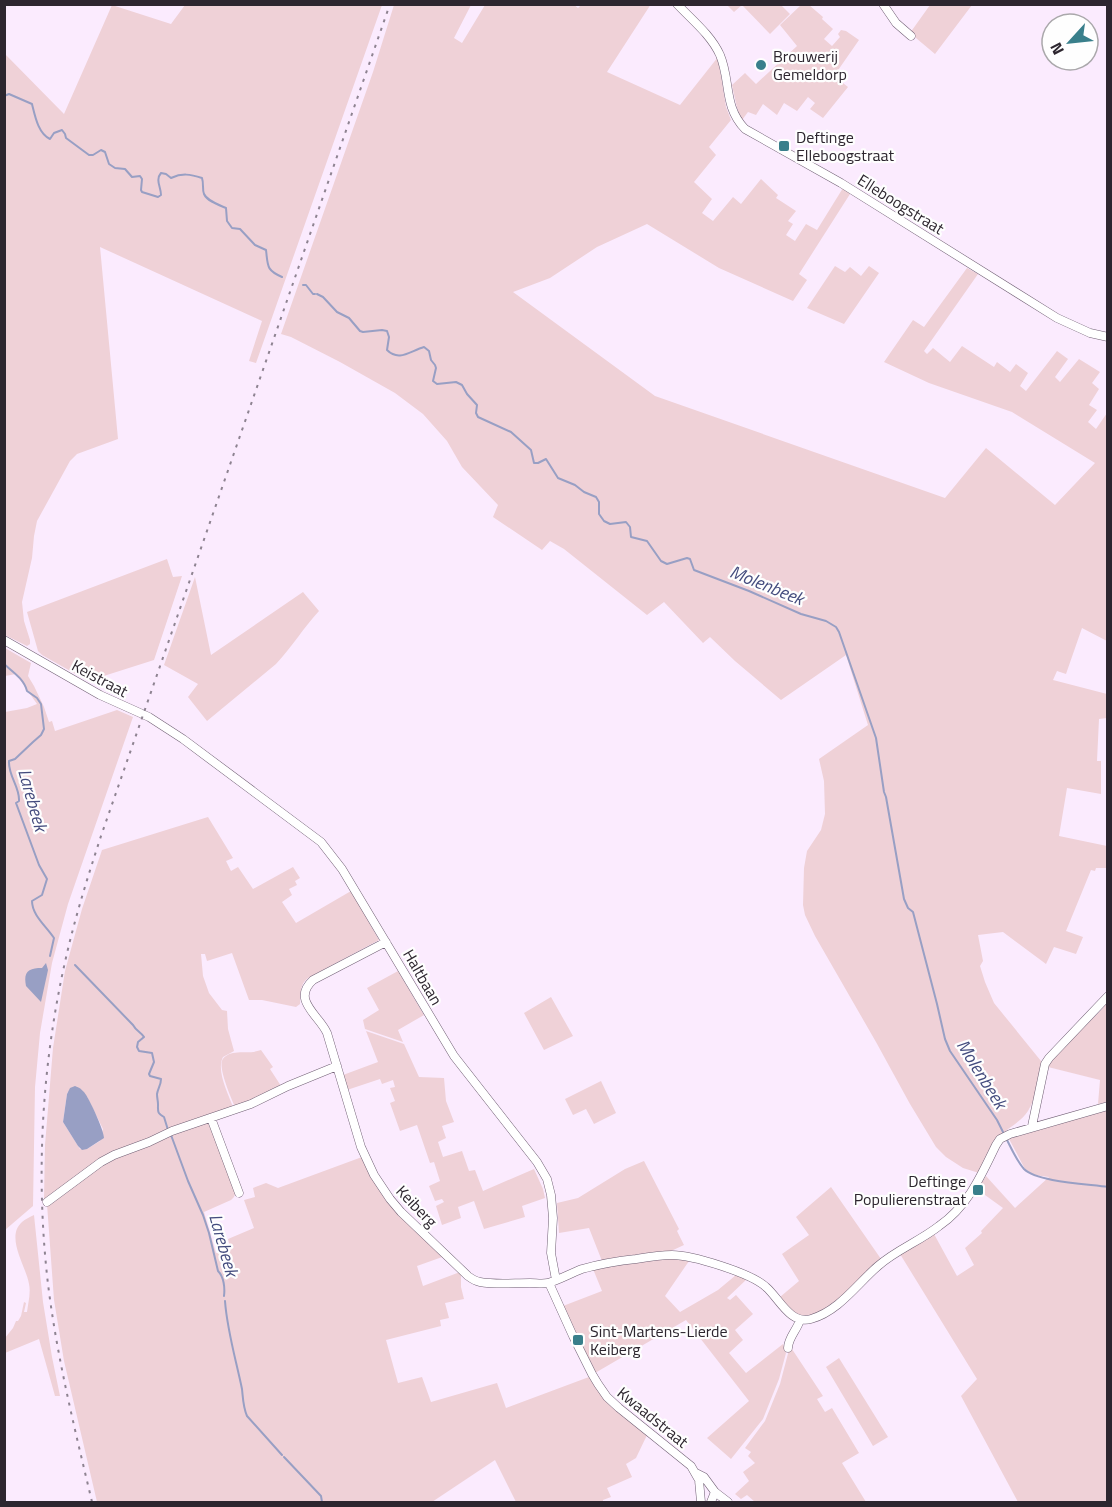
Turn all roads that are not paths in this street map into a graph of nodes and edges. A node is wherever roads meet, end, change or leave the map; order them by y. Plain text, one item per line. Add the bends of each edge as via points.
1 (677, 4) edge
2 (883, 4) edge
3 (910, 36) dead end
4 (1107, 337) edge
5 (4, 640) edge
6 (183, 739) joint
7 (386, 942) junction
8 (1107, 996) edge
9 (337, 1066) junction
10 (1107, 1106) edge
11 (211, 1118) junction
12 (1032, 1126) junction
13 (239, 1193) dead end
14 (47, 1202) dead end
15 (552, 1281) junction
16 (800, 1320) junction
17 (788, 1348) dead end
18 (696, 1473) junction
19 (715, 1492) junction
20 (701, 1503) edge
21 (711, 1503) edge
22 (728, 1503) edge

1 - 4 street, Elleboogstraat via 720,55 730,104 744,129 841,183 1057,318
2 - 3 street
5 - 6 street, Keistraat
6 - 7 street, Haltbaan via 321,842
7 - 9 street, Keiberg via 308,985 308,1007 324,1026
7 - 15 street, Haltbaan via 454,1056 547,1179 553,1218
8 - 12 street via 1045,1064
9 - 11 street
9 - 15 street, Keiberg via 364,1156 401,1212 474,1280 499,1284
10 - 12 street
11 - 13 street
11 - 14 street via 114,1155
12 - 16 street via 1000,1139 973,1191 947,1220 879,1266 832,1309
15 - 16 street via 605,1263 662,1255 687,1257 753,1278
15 - 18 street, Kwaadstraat via 592,1374 607,1397
16 - 17 street
18 - 19 street, Kwaadstraat
18 - 20 street
19 - 21 street
19 - 22 street, Kwaadstraat

